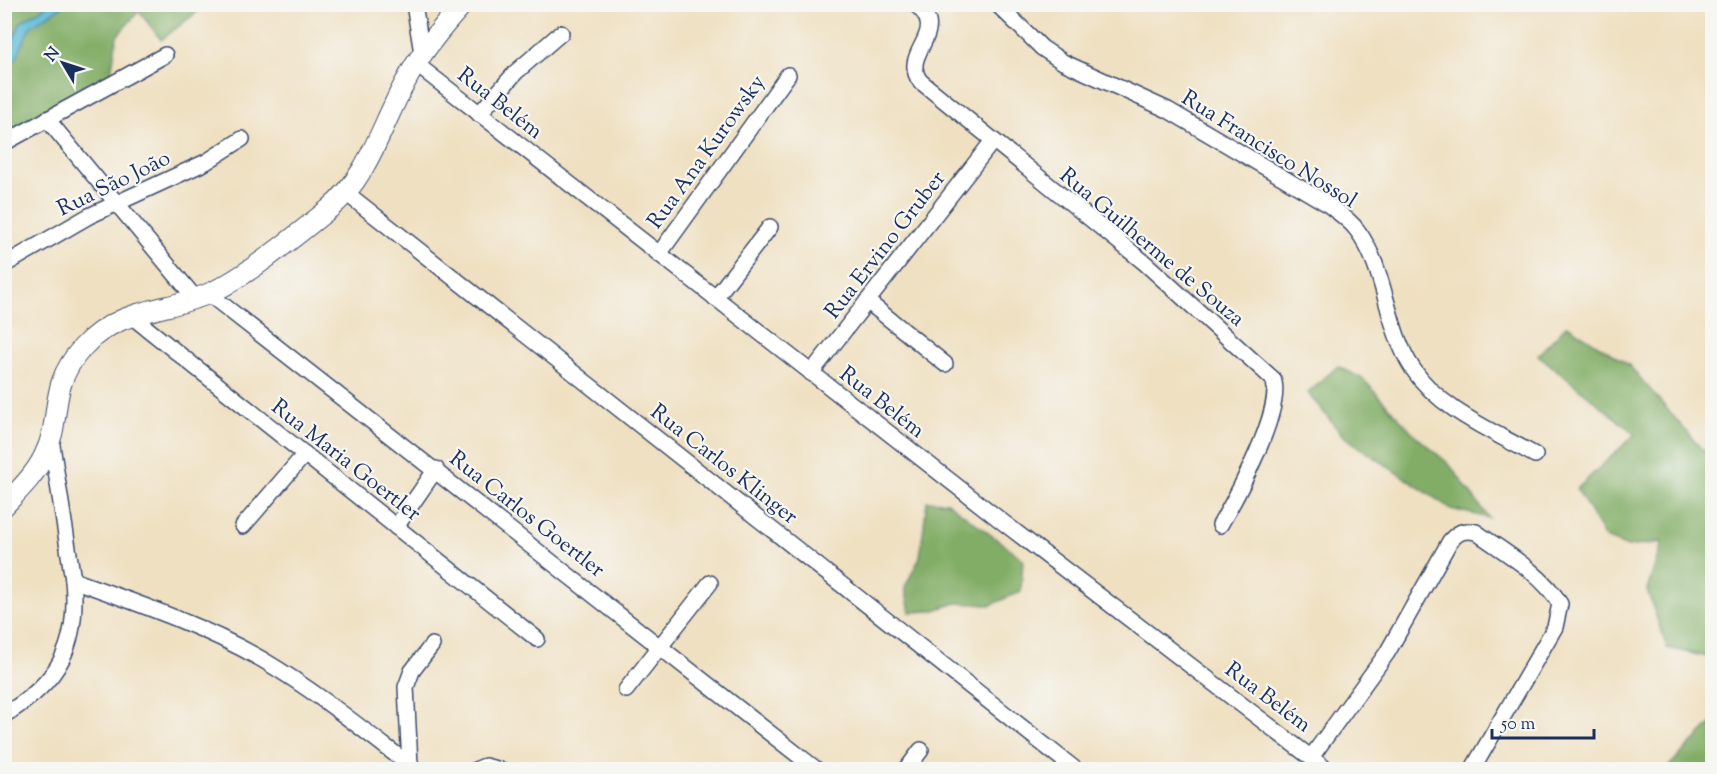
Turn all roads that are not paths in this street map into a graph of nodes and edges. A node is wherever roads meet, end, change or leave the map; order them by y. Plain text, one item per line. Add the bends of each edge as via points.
1 (414, 4) edge
2 (463, 4) edge
3 (915, 4) edge
4 (997, 4) edge
5 (561, 33) dead end
6 (165, 55) dead end
7 (419, 58) junction
8 (788, 75) dead end
9 (479, 114) junction
10 (47, 120) junction
11 (242, 139) dead end
12 (992, 142) junction
13 (4, 143) edge
14 (345, 192) junction
15 (116, 203) junction
16 (770, 227) dead end
17 (659, 254) junction
18 (4, 265) edge
19 (202, 296) junction
20 (715, 298) junction
21 (867, 301) junction
22 (129, 315) junction
23 (945, 364) dead end
24 (811, 373) junction
25 (51, 437) junction
26 (305, 454) junction
27 (1535, 455) dead end
28 (436, 469) junction
29 (4, 506) edge
30 (1220, 525) dead end
31 (243, 526) dead end
32 (396, 527) junction
33 (73, 580) junction
34 (710, 584) dead end
35 (537, 639) dead end
36 (432, 645) dead end
37 (660, 646) junction
38 (626, 690) dead end
39 (4, 715) edge
40 (921, 750) dead end
41 (1312, 756) junction
42 (413, 767) edge
43 (475, 770) edge
44 (500, 770) edge
45 (817, 770) edge
46 (906, 770) edge
47 (1076, 770) edge
48 (1327, 770) edge
49 (1472, 770) edge

1 - 7 street
2 - 7 street
3 - 12 street, Rua Guilherme de Souza via 930,23 915,62 916,76
4 - 27 street, Rua Francisco Nossol via 1042,48 1063,62 1168,110 1326,203 1347,220 1368,251 1395,334 1413,369 1440,400
5 - 9 street via 516,72
6 - 10 street
7 - 9 street, Rua Belém
7 - 14 street via 365,165
8 - 17 street, Rua Ana Kurowsky
9 - 17 street, Rua Belém
10 - 13 street
10 - 15 street, Rua Carlos Goertler
11 - 15 street, Rua São João via 206,162
12 - 21 street, Rua Ervino Gruber
12 - 30 street, Rua Guilherme de Souza via 1145,263 1273,380 1276,393 1253,463
14 - 19 street via 332,207 234,280
14 - 47 street, Rua Carlos Klinger
15 - 18 street, Rua São João
15 - 19 street, Rua Carlos Goertler
16 - 20 street
17 - 20 street, Rua Belém
19 - 22 street
19 - 28 street, Rua Carlos Goertler
20 - 24 street, Rua Belém
21 - 23 street
21 - 24 street, Rua Ervino Gruber
22 - 25 street via 100,331 71,360 56,397
22 - 26 street, Rua Maria Goertler
24 - 41 street, Rua Belém
25 - 29 street via 39,465
25 - 33 street
26 - 31 street
26 - 32 street, Rua Maria Goertler
28 - 32 street
28 - 37 street, Rua Carlos Goertler
32 - 35 street, Rua Maria Goertler
33 - 39 street via 74,620 65,656 37,692
33 - 42 street via 124,598 261,659 310,689
34 - 37 street
36 - 42 street via 412,671 406,687
37 - 38 street
37 - 45 street, Rua Carlos Goertler
40 - 46 street
41 - 48 street, Rua Belém
41 - 49 street via 1387,653 1450,541 1467,530 1476,532 1542,582 1560,604 1555,627
43 - 44 street via 484,766

